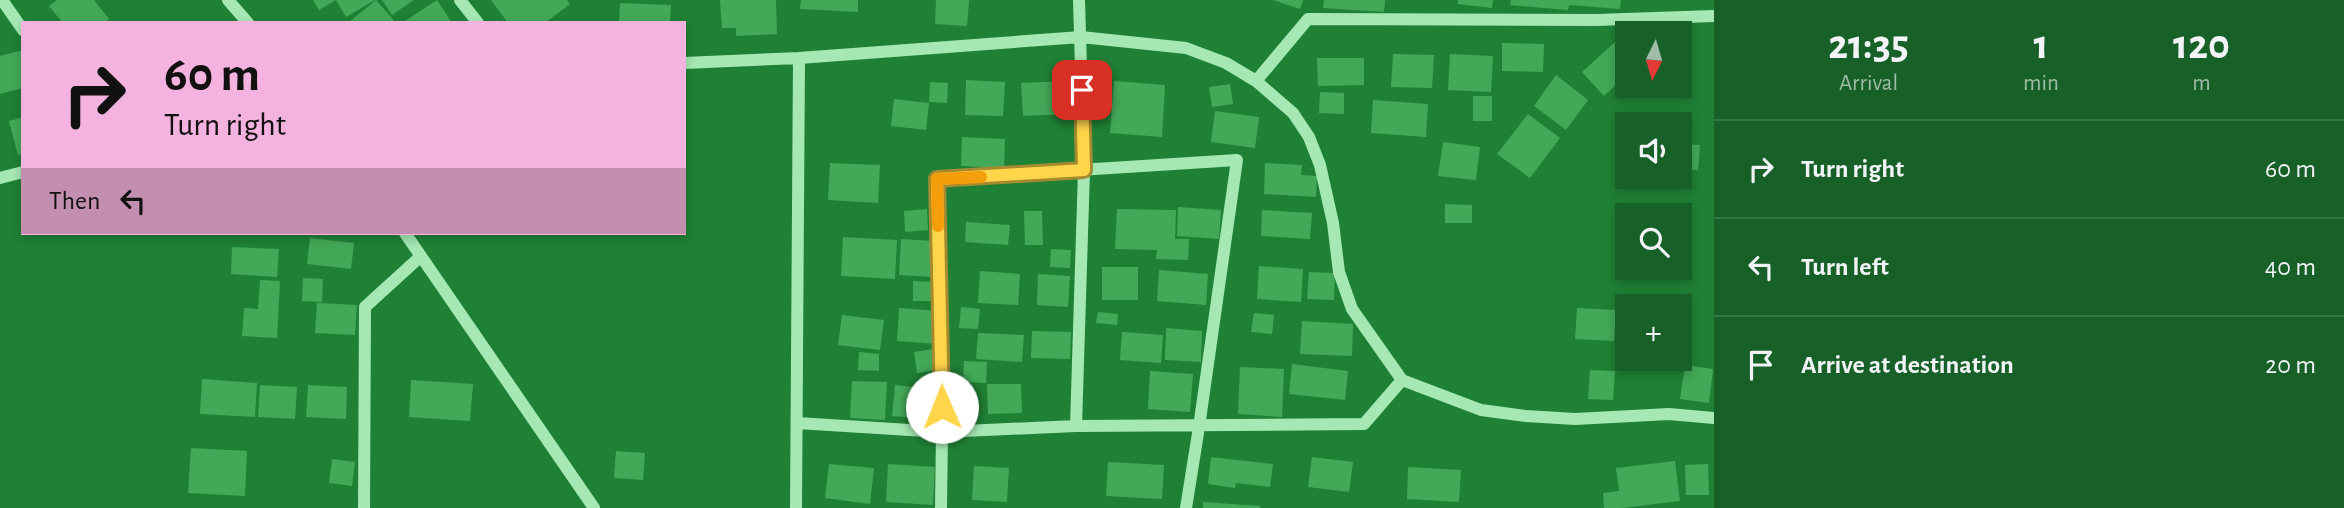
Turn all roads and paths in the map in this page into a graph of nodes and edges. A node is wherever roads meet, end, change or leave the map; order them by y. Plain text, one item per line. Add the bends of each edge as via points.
1 (228, 0) edge
2 (460, 0) edge
3 (1079, 0) edge
4 (4, 8) edge
5 (1714, 16) edge
6 (246, 21) edge
7 (476, 21) edge
8 (21, 28) edge
9 (1081, 37) junction
10 (799, 58) junction
11 (686, 63) edge
12 (1256, 81) junction
13 (1084, 170) junction
14 (21, 173) edge
15 (0, 178) edge
16 (406, 235) edge
17 (421, 256) junction
18 (1402, 380) junction
19 (1714, 418) edge
20 (797, 423) junction
21 (1076, 426) junction
22 (1199, 427) junction
23 (942, 432) junction
24 (364, 508) edge
25 (594, 508) edge
26 (796, 508) edge
27 (941, 508) edge
28 (1186, 508) edge

1 - 6 street
2 - 7 street
3 - 9 street
4 - 8 street
5 - 12 street via 1308,19
9 - 10 street
9 - 12 street via 1186,48
9 - 13 street
10 - 11 street
10 - 20 street
12 - 18 street via 1293,113 1309,137 1320,165 1339,272 1352,309
13 - 21 street
13 - 22 street via 1237,160
13 - 23 street via 937,179
14 - 15 street
16 - 17 street
17 - 24 street via 365,307
17 - 25 street
18 - 19 street via 1480,410 1526,416 1575,419 1669,414
18 - 22 street via 1364,424
20 - 23 street
20 - 26 street
21 - 22 street
21 - 23 street
22 - 28 street
23 - 27 street

